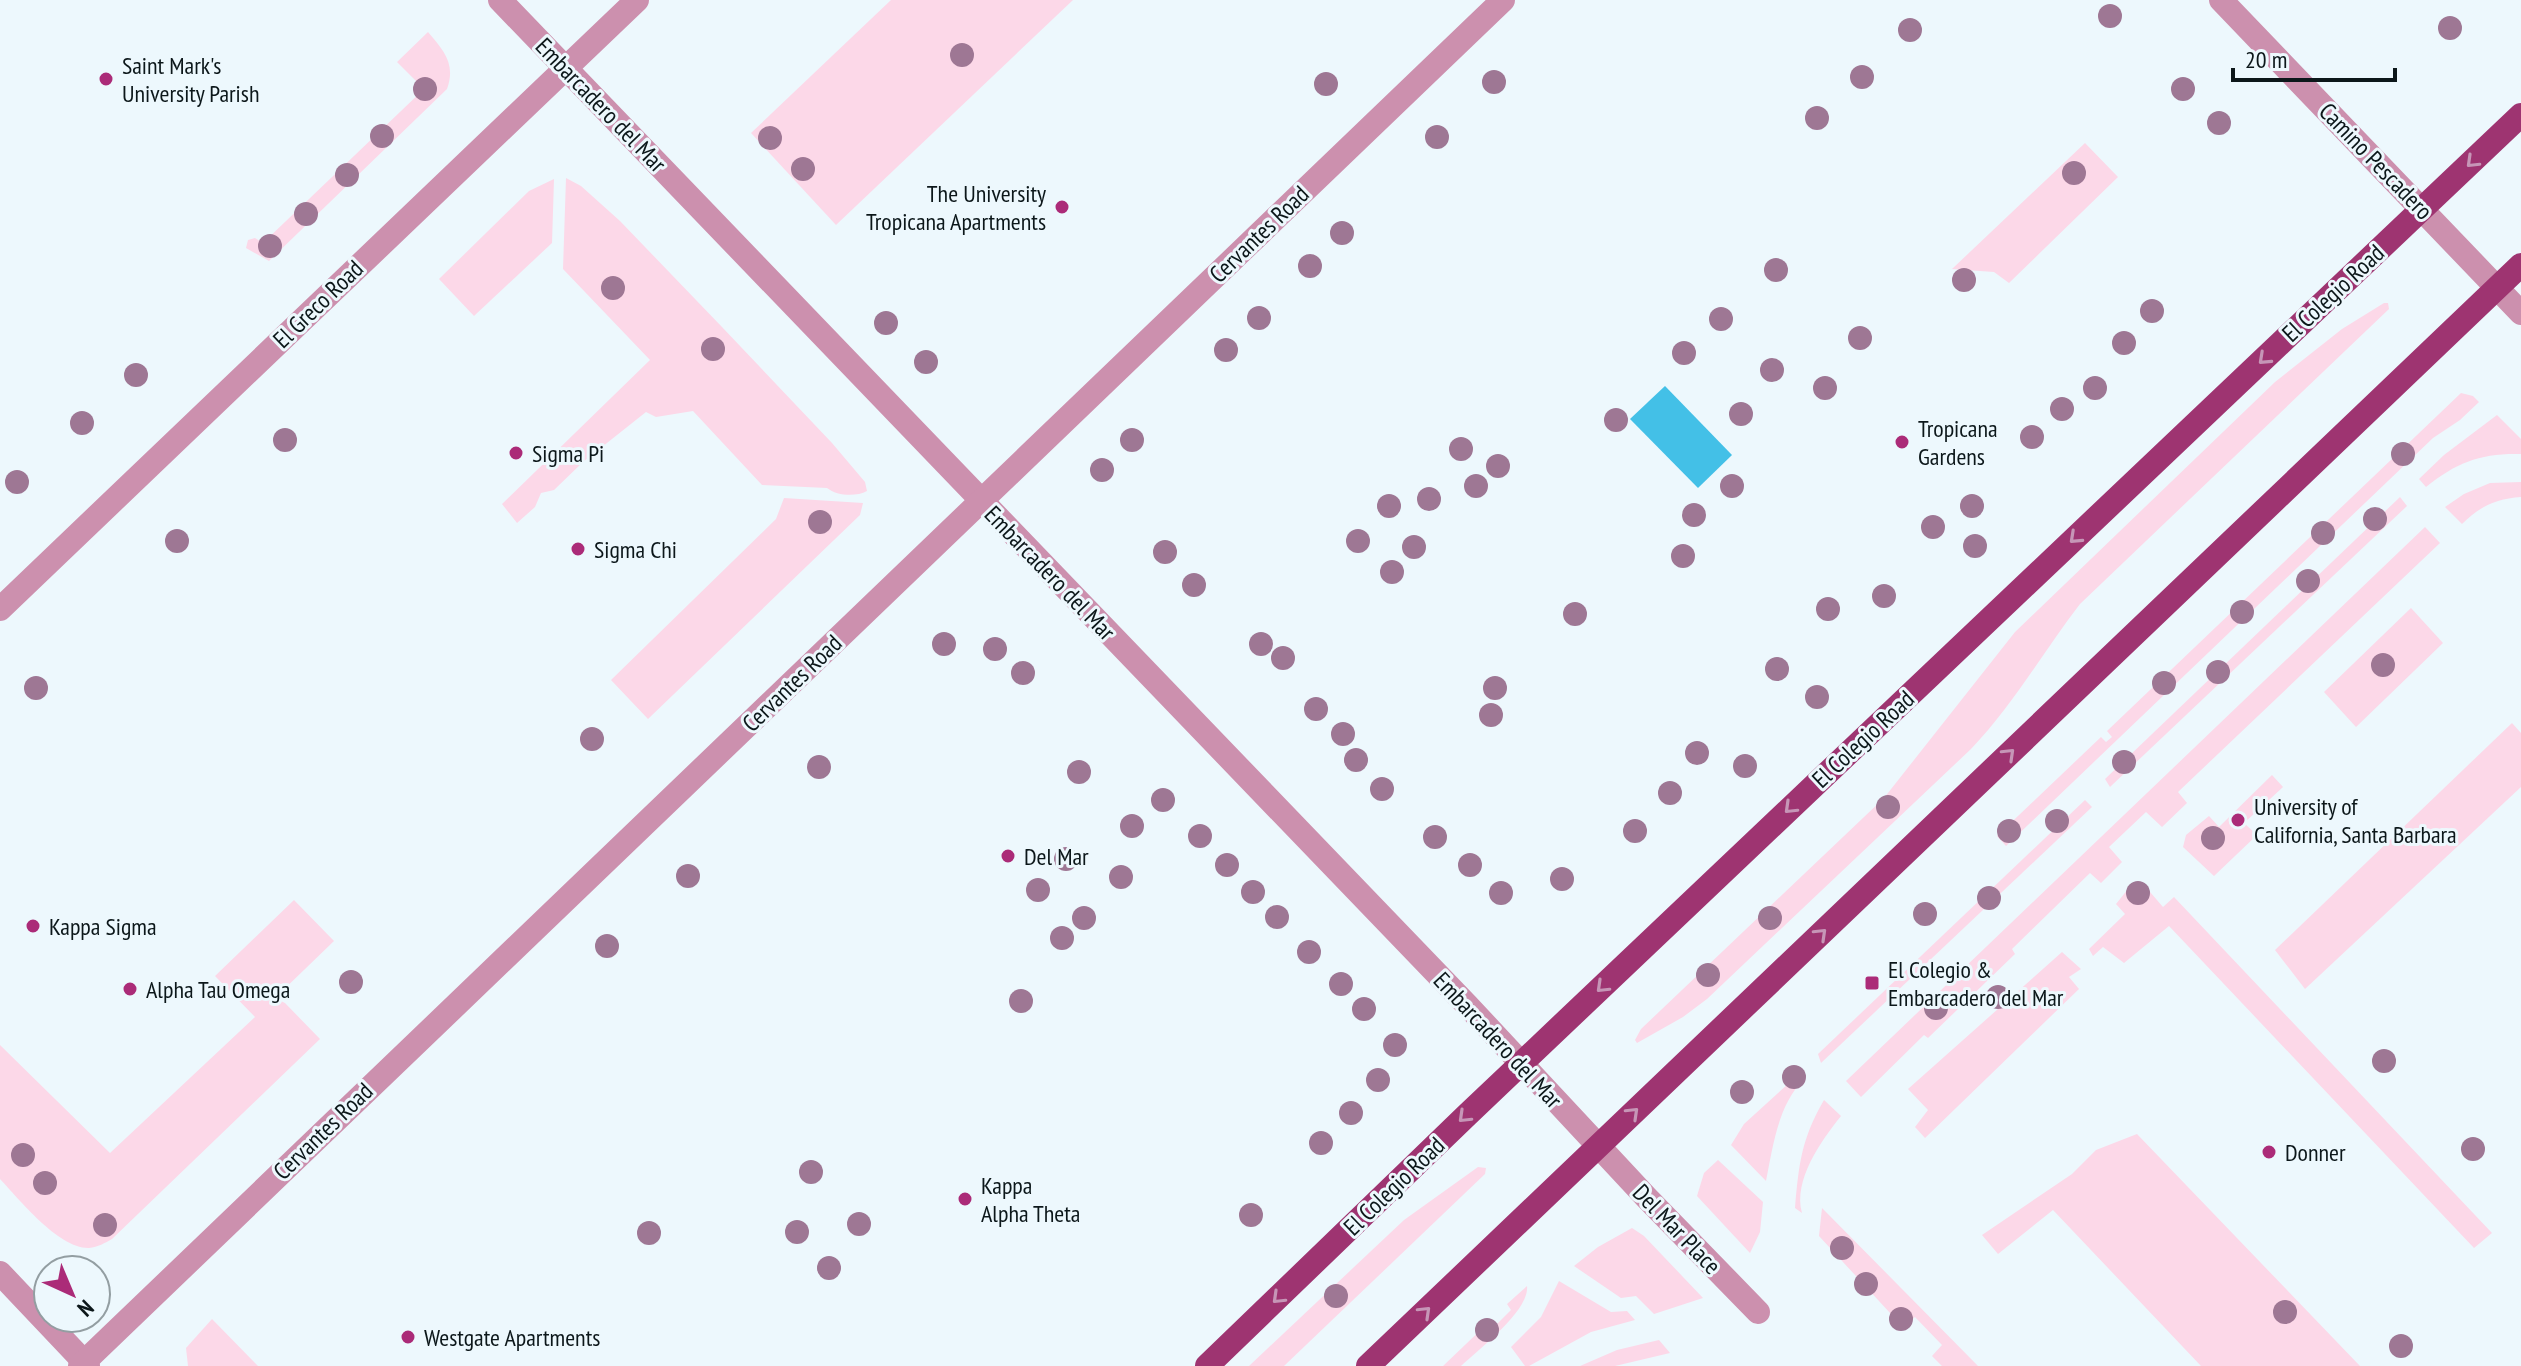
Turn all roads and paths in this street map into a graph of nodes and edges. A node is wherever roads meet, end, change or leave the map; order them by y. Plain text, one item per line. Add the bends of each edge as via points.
1 (500, 0) edge
2 (637, 0) edge
3 (1503, 0) edge
4 (2221, 0) edge
5 (565, 68) junction
6 (2521, 115) edge
7 (2423, 209) junction
8 (2521, 265) edge
9 (2497, 289) junction
10 (2521, 313) edge
11 (981, 501) junction
12 (0, 609) edge
13 (1521, 1063) junction
14 (1598, 1147) junction
15 (0, 1273) edge
16 (1758, 1312) dead end
17 (84, 1365) edge
18 (1207, 1366) edge
19 (1368, 1366) edge

1 - 5 street, Embarcadero del Mar
2 - 5 street, El Greco Road
3 - 11 street, Cervantes Road
4 - 7 street, Camino Pescadero
5 - 11 street, Embarcadero del Mar
5 - 12 street, El Greco Road
6 -> 7 main road, El Colegio Road
7 - 9 street, Camino Pescadero
7 -> 13 main road, El Colegio Road
8 - 9 main road
9 - 10 street, Camino Pescadero
14 -> 9 main road
11 - 13 street, Embarcadero del Mar
11 - 17 street, Cervantes Road
13 - 14 street, Embarcadero del Mar
13 -> 18 main road, El Colegio Road
14 - 16 street, Del Mar Place
19 -> 14 main road
15 - 17 street

